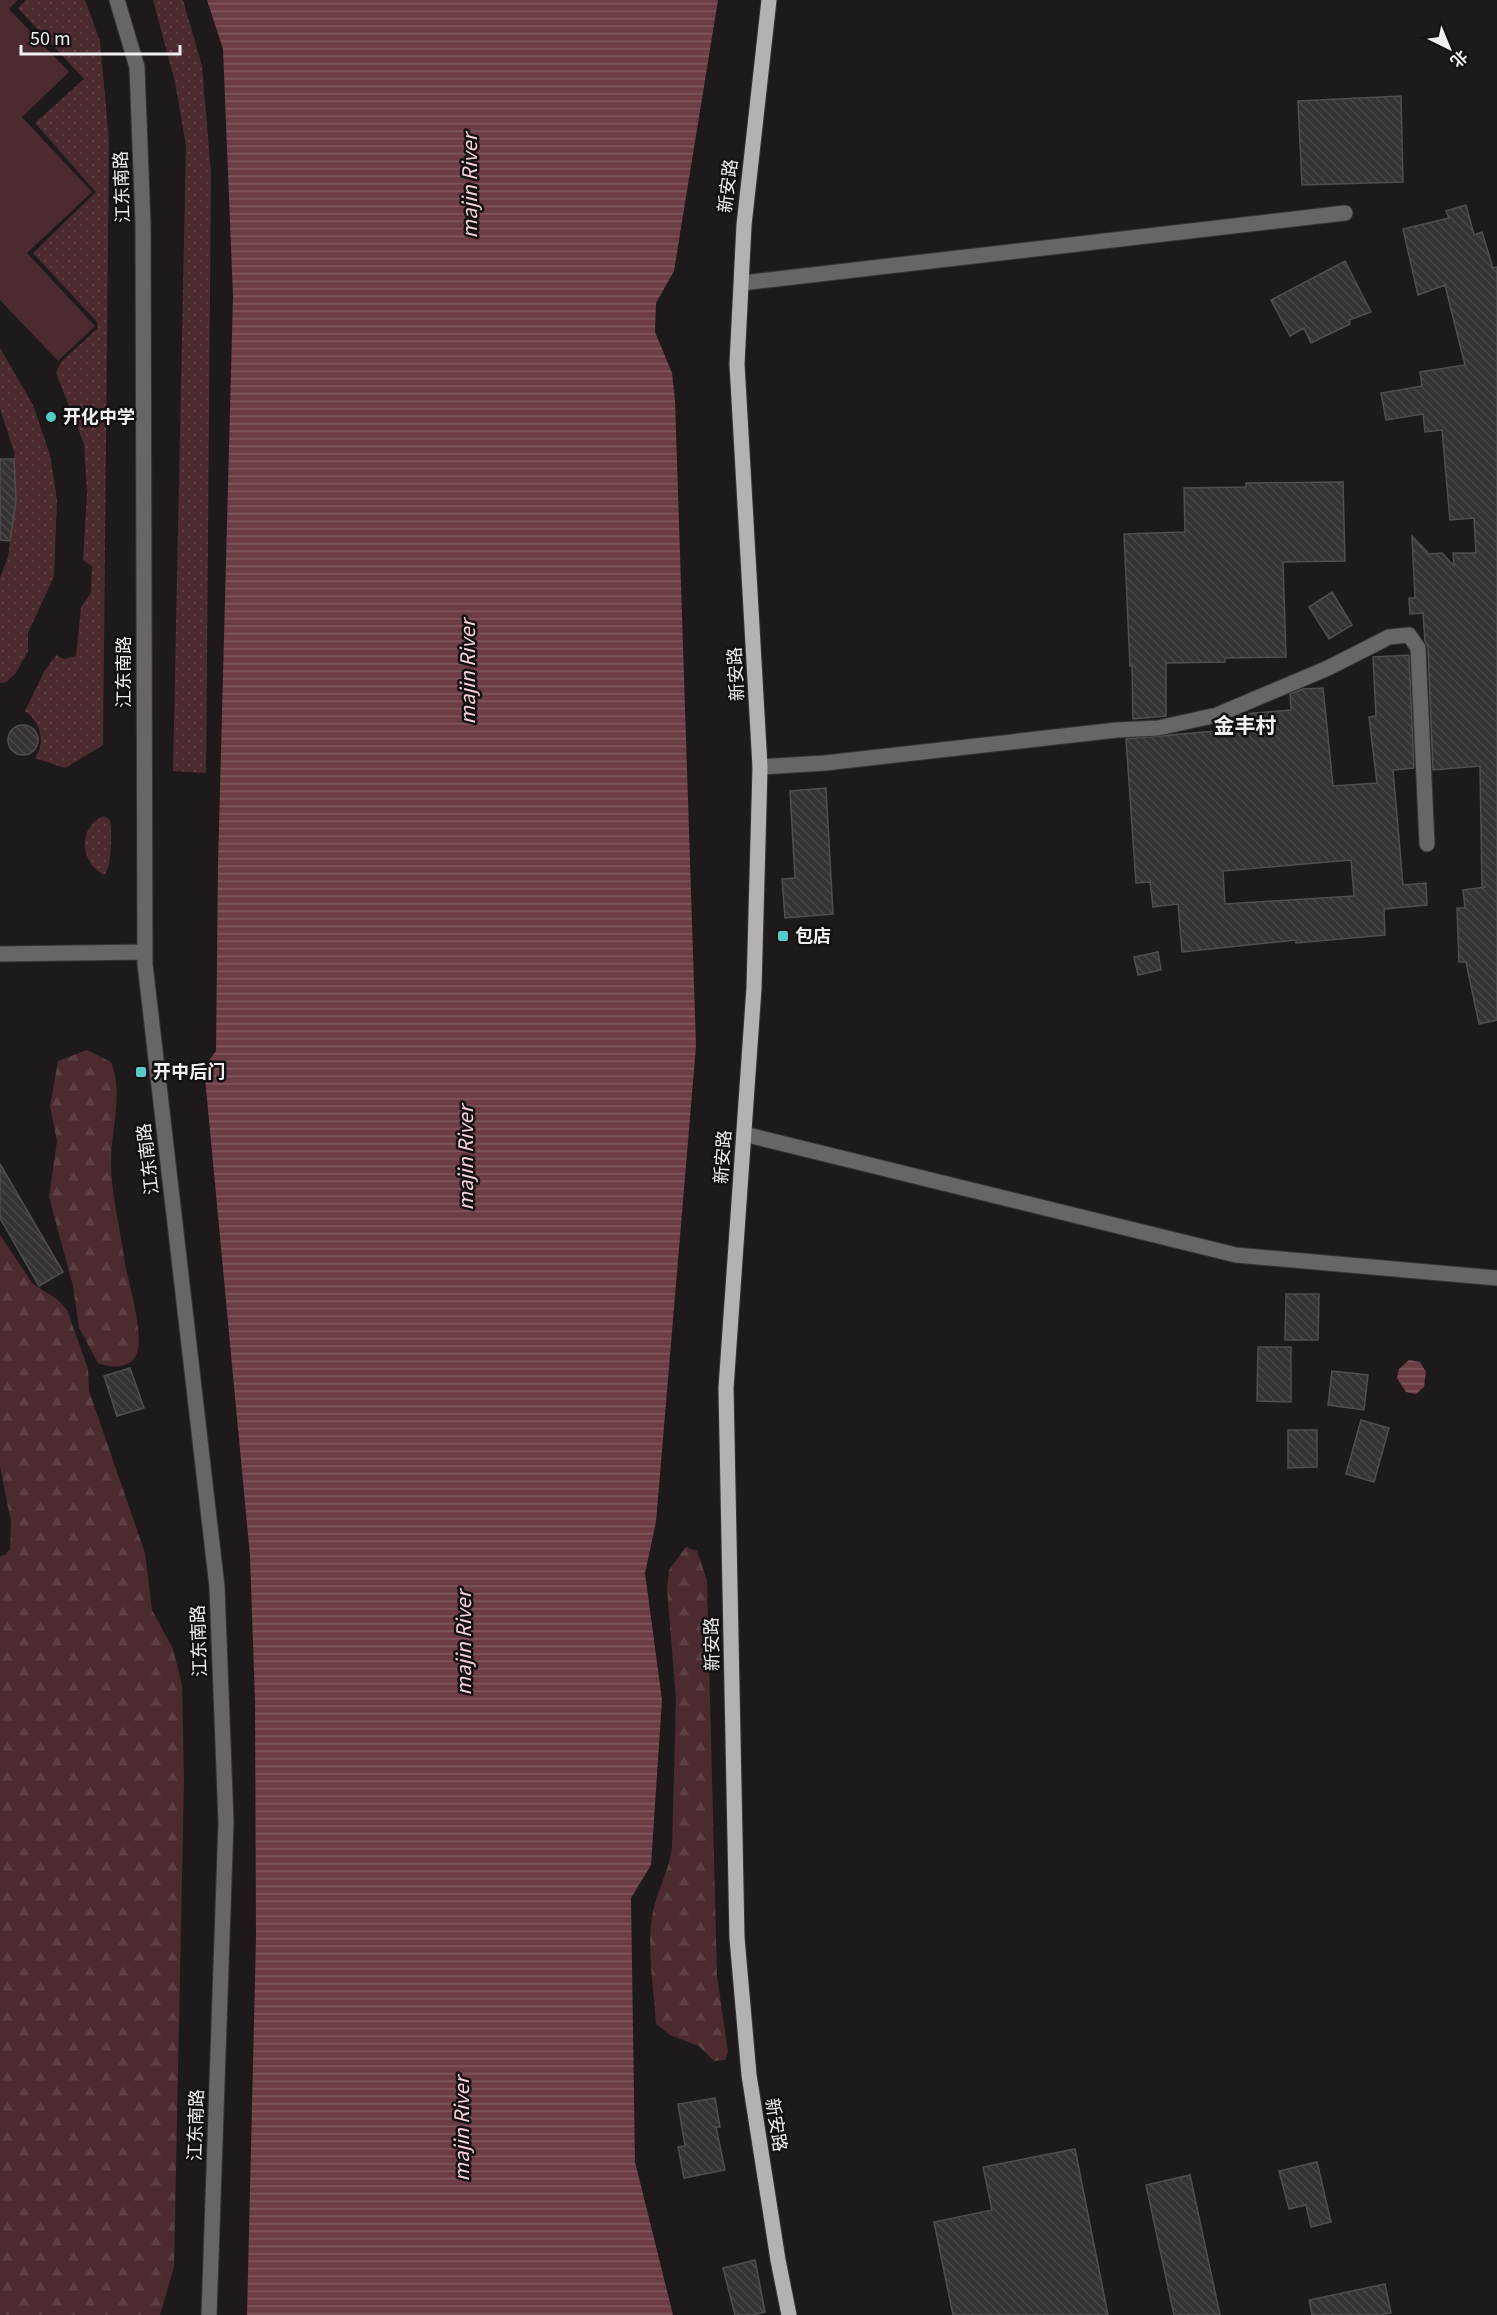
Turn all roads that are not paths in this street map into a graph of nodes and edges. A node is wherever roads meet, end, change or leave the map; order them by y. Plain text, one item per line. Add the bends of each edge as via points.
1 (117, 0) edge
2 (769, 0) edge
3 (1344, 213) dead end
4 (742, 283) junction
5 (760, 767) junction
6 (1426, 844) dead end
7 (145, 952) junction
8 (0, 954) edge
9 (744, 1134) junction
10 (1497, 1278) edge
11 (209, 2315) edge
12 (789, 2315) edge

1 - 7 street, 江东南路 via 137,67 143,224
2 - 4 main road, 新安路 via 744,225
3 - 4 street
4 - 5 main road, 新安路 via 737,364
5 - 6 street via 825,764 1158,728 1245,705 1389,637 1409,635 1418,648
5 - 9 main road, 新安路 via 754,988
7 - 8 street
7 - 11 street, 江东南路 via 217,1587 226,1822
9 - 10 street via 1236,1255
9 - 12 main road, 新安路 via 726,1388 737,1938 749,2075

